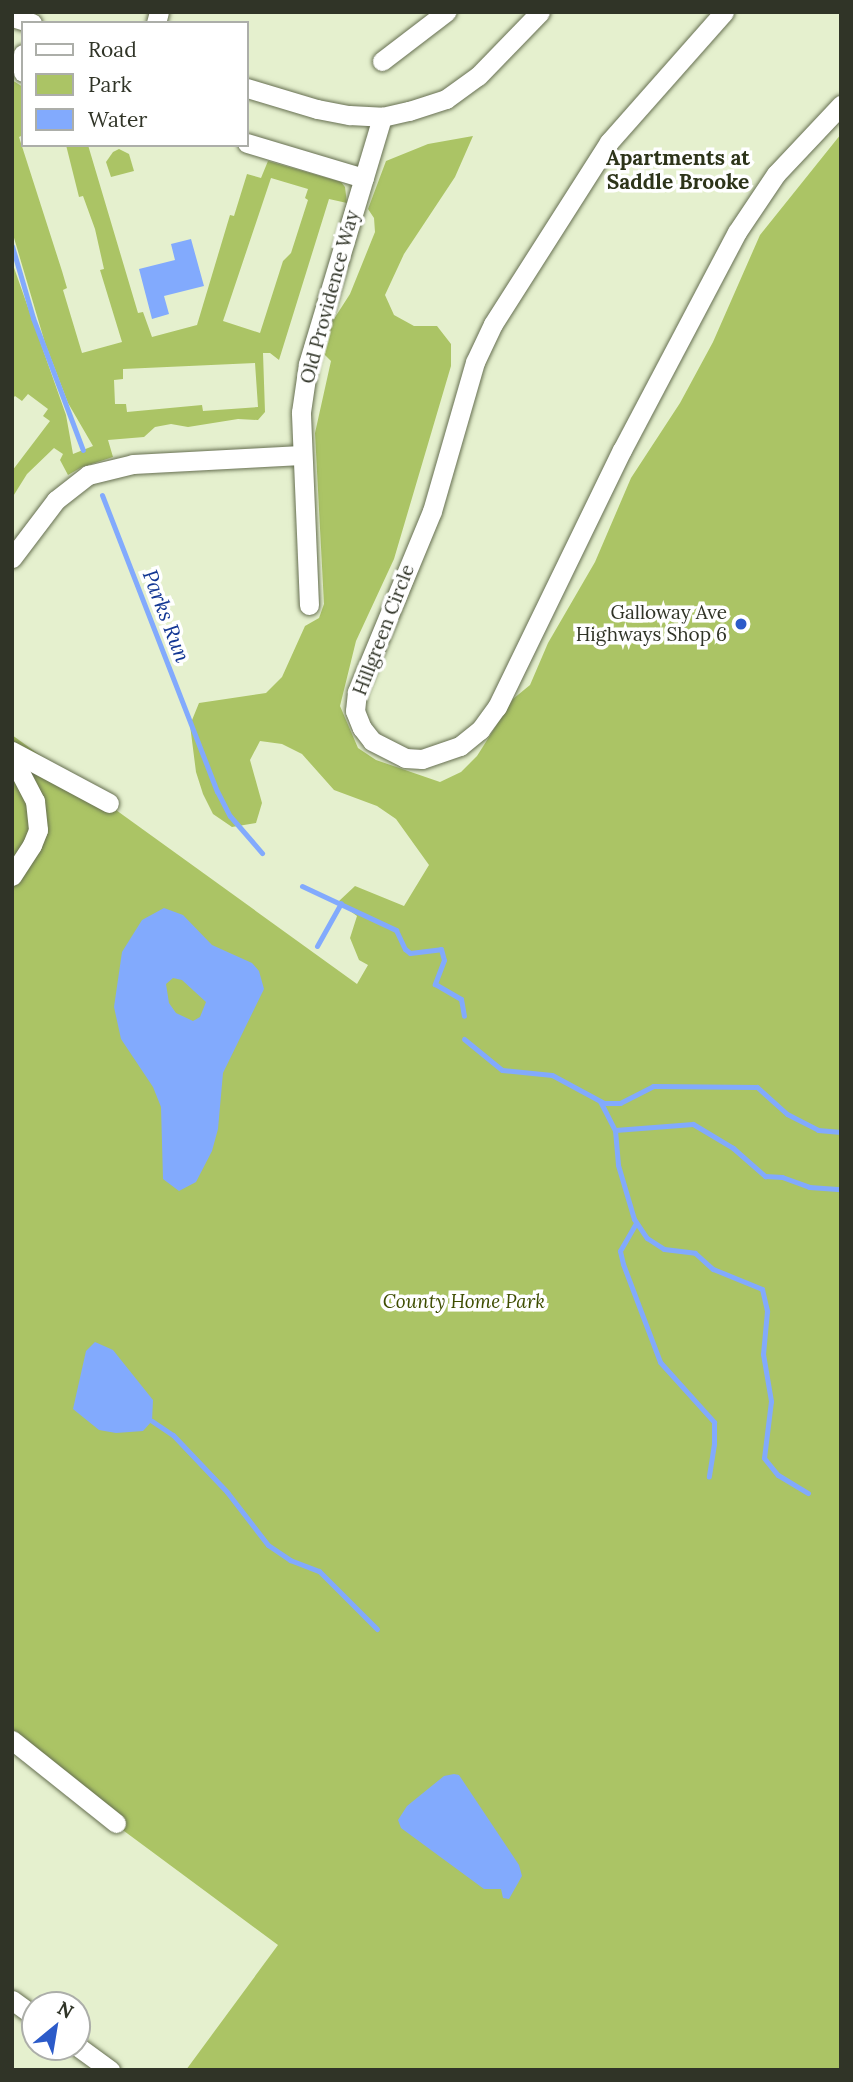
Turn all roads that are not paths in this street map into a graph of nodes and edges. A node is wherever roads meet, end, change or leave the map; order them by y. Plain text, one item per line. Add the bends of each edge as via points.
1 (446, 12) edge
2 (540, 12) edge
3 (724, 12) edge
4 (382, 61) dead end
5 (248, 88) edge
6 (841, 105) edge
7 (382, 117) junction
8 (248, 143) edge
9 (364, 178) junction
10 (301, 455) junction
11 (12, 558) edge
12 (309, 606) dead end
13 (12, 751) edge
14 (12, 757) edge
15 (109, 803) dead end
16 (12, 876) edge
17 (12, 1740) edge
18 (116, 1823) dead end
19 (91, 2056) edge
20 (110, 2070) edge

1 - 4 street
2 - 7 street via 478,76 446,99
3 - 6 street, Hillgreen Circle via 610,142 479,352 432,511 357,692 355,711 372,741 405,758 422,759 460,746 480,730 497,706 622,450 737,232 775,174
5 - 7 street via 317,109
7 - 9 street, Old Providence Way
8 - 9 street
9 - 10 street, Old Providence Way via 308,364
10 - 11 street via 133,464 88,475 56,500
10 - 12 street, Old Providence Way
13 - 15 street
14 - 16 street via 35,802 37,830
17 - 18 street
19 - 20 street

